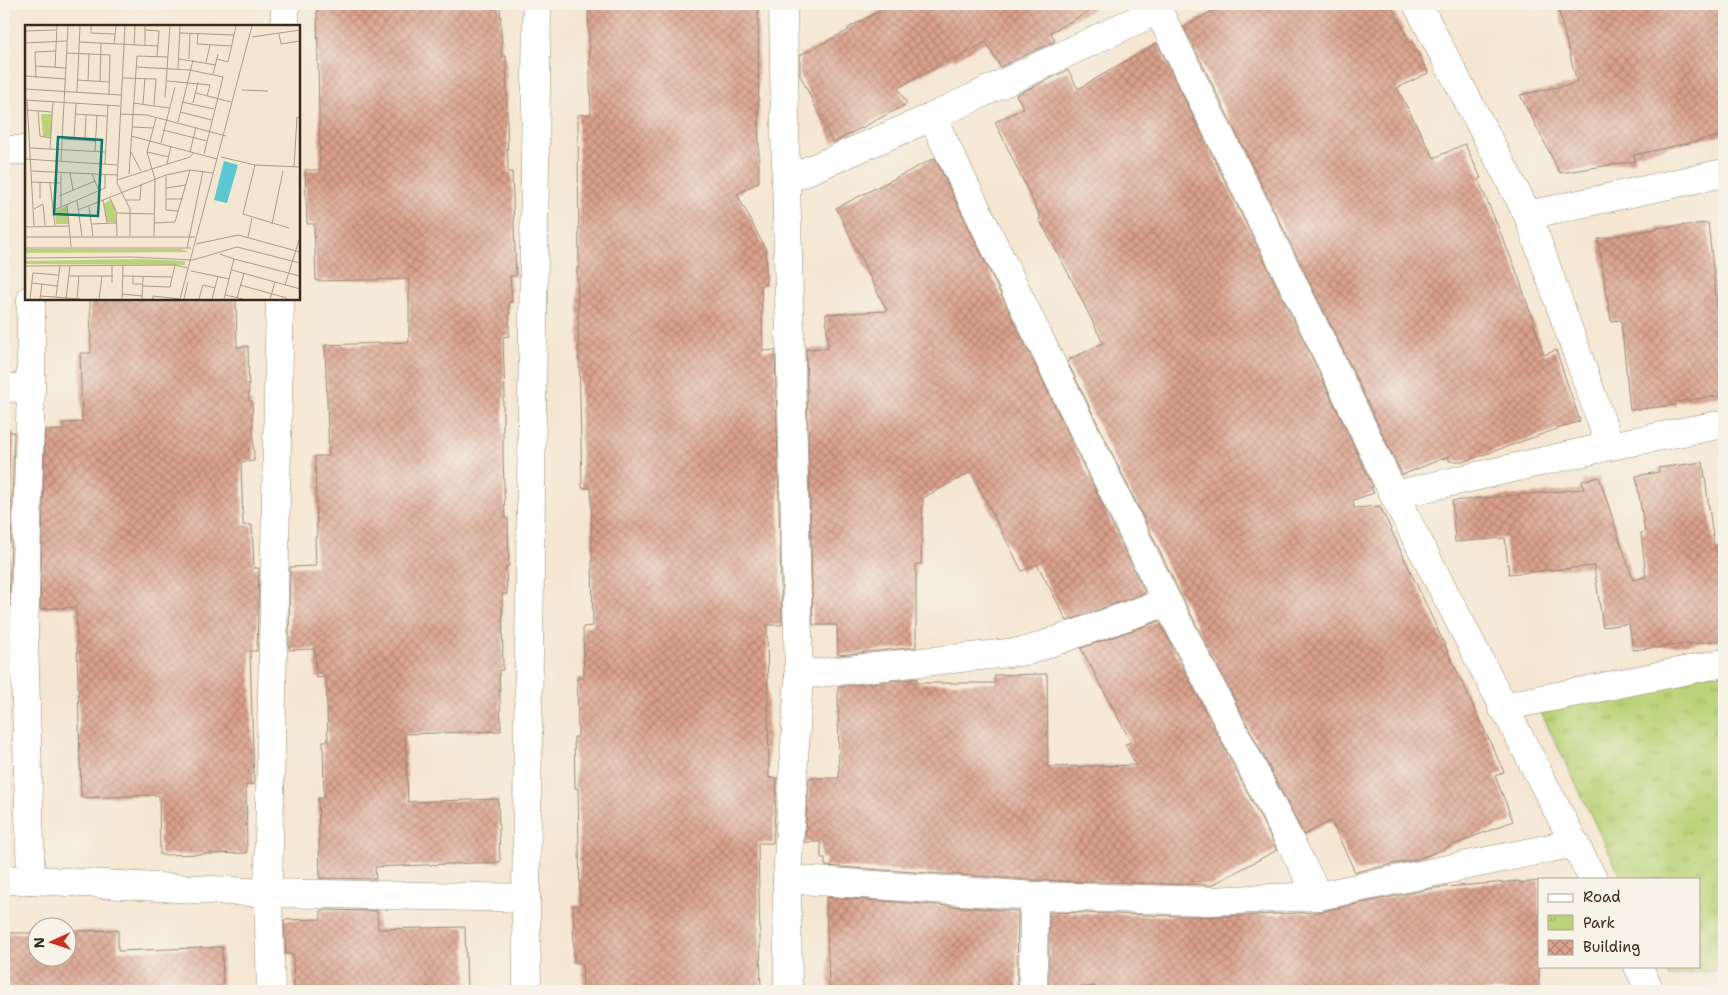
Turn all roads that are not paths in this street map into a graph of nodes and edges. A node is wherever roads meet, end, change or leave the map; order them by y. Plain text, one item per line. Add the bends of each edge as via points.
1 (286, 4) edge
2 (537, 4) edge
3 (783, 4) edge
4 (1417, 4) edge
5 (1156, 7) edge
6 (285, 25) edge
7 (932, 117) junction
8 (4, 150) edge
9 (25, 150) edge
10 (1724, 173) edge
11 (786, 180) junction
12 (1528, 215) junction
13 (31, 300) edge
14 (280, 300) edge
15 (4, 388) edge
16 (31, 388) junction
17 (1724, 424) edge
18 (1610, 446) junction
19 (1394, 496) junction
20 (1167, 602) junction
21 (14, 635) edge
22 (1724, 663) edge
23 (799, 675) junction
24 (1502, 707) junction
25 (1575, 843) junction
26 (1592, 878) edge
27 (4, 880) edge
28 (31, 880) junction
29 (787, 880) junction
30 (268, 893) junction
31 (1034, 896) junction
32 (1318, 896) junction
33 (526, 898) junction
34 (1639, 968) edge
35 (271, 991) edge
36 (527, 991) edge
37 (788, 991) edge
38 (1034, 991) edge
39 (1650, 991) edge

1 - 6 street
2 - 33 street
3 - 11 street
4 - 12 street
5 - 7 street
5 - 19 street
7 - 11 street
7 - 20 street
8 - 9 street
10 - 12 street
11 - 23 street
12 - 18 street
13 - 16 street
14 - 30 street
15 - 16 street
16 - 21 street
17 - 18 street
18 - 19 street
19 - 24 street
20 - 23 street via 1027,651
20 - 32 street
21 - 28 street
22 - 24 street
23 - 29 street
24 - 25 street
25 - 26 street
25 - 32 street
27 - 28 street
28 - 30 street
29 - 31 street
29 - 37 street
30 - 33 street
30 - 35 street
31 - 32 street via 1212,900
31 - 38 street
33 - 36 street
34 - 39 street

